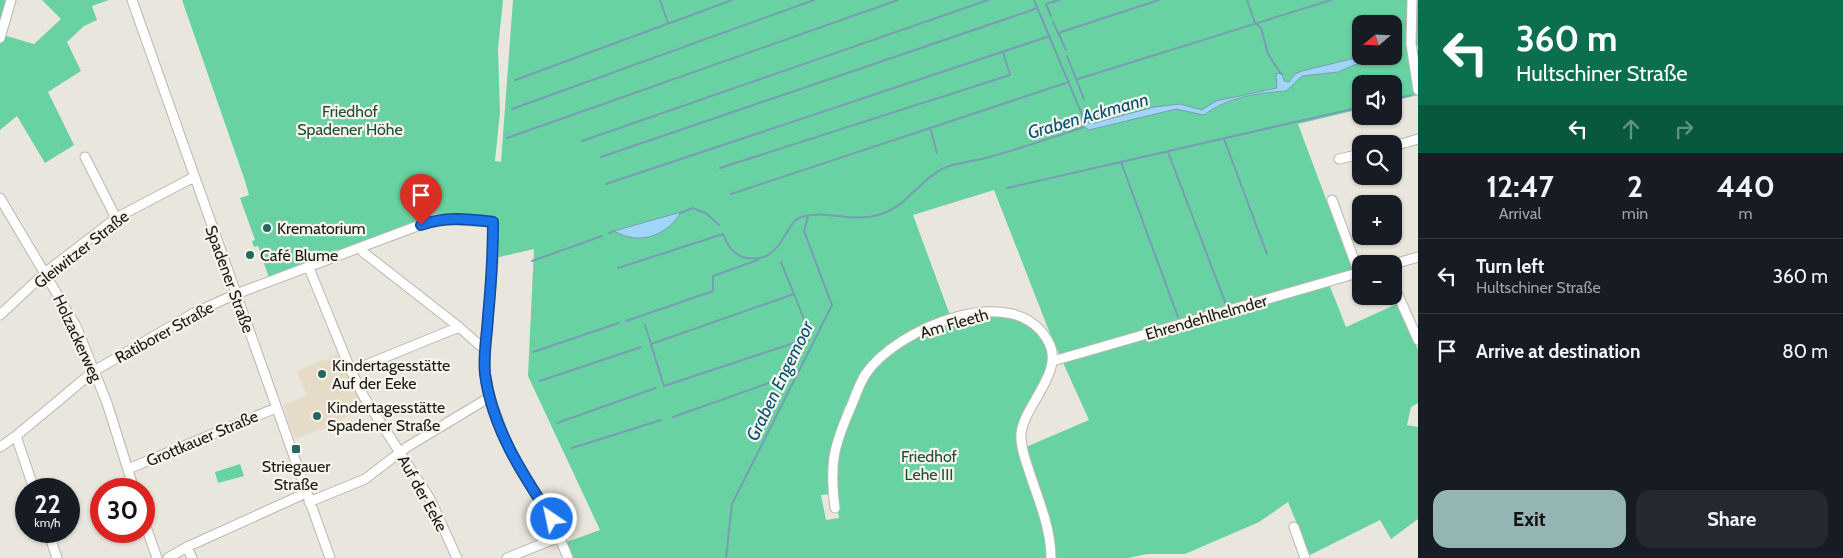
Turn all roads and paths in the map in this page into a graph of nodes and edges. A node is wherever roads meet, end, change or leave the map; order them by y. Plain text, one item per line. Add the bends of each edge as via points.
1 (11, 0) edge
2 (132, 0) edge
3 (1412, 0) edge
4 (0, 38) edge
5 (1418, 90) edge
6 (1418, 139) edge
7 (1402, 144) edge
8 (1352, 156) edge
9 (85, 157) dead end
10 (1339, 159) dead end
11 (194, 177) junction
12 (0, 198) edge
13 (1332, 200) dead end
14 (116, 218) junction
15 (361, 248) junction
16 (1353, 255) edge
17 (1418, 257) edge
18 (1402, 262) edge
19 (309, 268) junction
20 (46, 272) junction
21 (1352, 275) edge
22 (236, 294) junction
23 (1402, 304) edge
24 (0, 315) edge
25 (459, 327) junction
26 (1418, 340) edge
27 (485, 350) junction
28 (1053, 361) junction
29 (94, 371) junction
30 (351, 371) junction
31 (490, 397) junction
32 (276, 408) junction
33 (16, 436) junction
34 (0, 447) edge
35 (401, 453) junction
36 (128, 469) junction
37 (30, 478) edge
38 (131, 478) edge
39 (307, 497) junction
40 (835, 508) dead end
41 (1294, 526) dead end
42 (559, 537) junction
43 (52, 543) edge
44 (152, 543) edge
45 (187, 547) junction
46 (57, 558) edge
47 (157, 558) edge
48 (168, 558) edge
49 (192, 558) edge
50 (330, 558) edge
51 (457, 558) edge
52 (507, 558) edge
53 (568, 558) edge
54 (1051, 558) edge
55 (1305, 558) edge

1 - 4 street
2 - 11 street, Spadener Straße
3 - 5 street via 1412,48
6 - 7 street
8 - 10 street
9 - 14 street
11 - 14 street, Gleiwitzer Straße
11 - 22 street, Spadener Straße
12 - 20 street, Holzackerweg
13 - 16 street, Ehrendehlhelmder
14 - 20 street, Gleiwitzer Straße
15 - 19 street, Ratiborer Straße
15 - 25 street
15 - 27 street, Ratiborer Straße via 436,219 493,222
17 - 18 street
19 - 22 street, Ratiborer Straße
19 - 30 street, Auf der Eeke
20 - 24 street, Gleiwitzer Straße
20 - 29 street, Holzackerweg via 76,326
21 - 28 street, Ehrendehlhelmder
22 - 29 street, Ratiborer Straße via 194,313
22 - 32 street, Spadener Straße
23 - 26 street
25 - 27 street
25 - 30 street
27 - 31 street via 485,374
28 - 40 street, Am Fleeth via 1049,342 1040,330 1022,316 1005,311 977,312 950,320 888,349 865,375 837,437 832,466
28 - 54 street via 1021,433 1023,450 1044,516
29 - 33 street, Ratiborer Straße
29 - 36 street, Holzackerweg
30 - 35 street, Auf der Eeke
31 - 35 street
31 - 42 street via 520,470 552,519
32 - 36 street, Grottkauer Straße
32 - 39 street, Spadener Straße
33 - 34 street, Ratiborer Straße
33 - 37 street
35 - 39 street via 365,479
35 - 51 street, Auf der Eeke via 430,499
36 - 38 street, Holzackerweg
39 - 45 street
39 - 50 street, Spadener Straße
41 - 55 street
42 - 52 street
42 - 53 street
43 - 46 street
44 - 47 street
45 - 48 street
45 - 49 street

